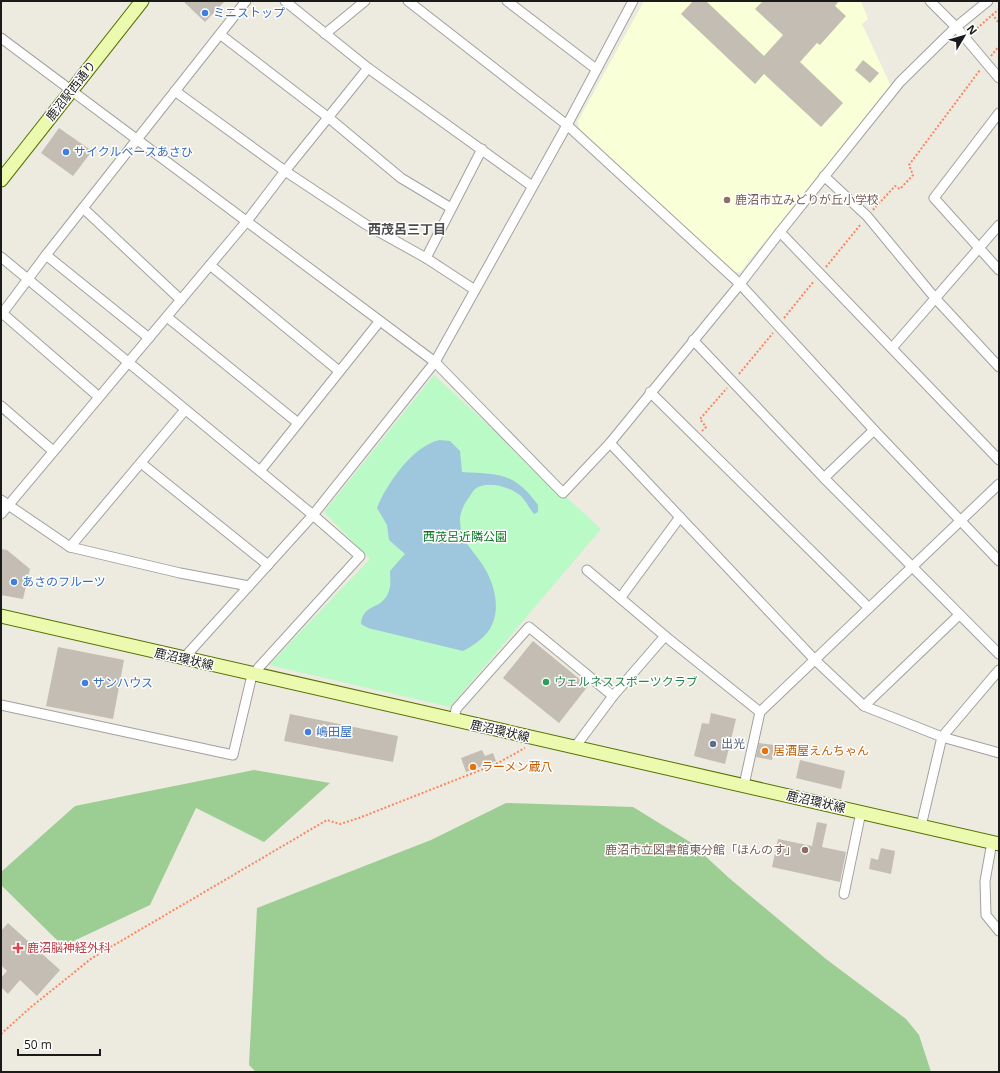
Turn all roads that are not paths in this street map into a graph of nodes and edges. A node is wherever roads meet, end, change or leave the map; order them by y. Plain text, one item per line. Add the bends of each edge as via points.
1 (142, 1) edge
2 (246, 1) edge
3 (285, 1) edge
4 (365, 1) edge
5 (408, 1) edge
6 (507, 1) edge
7 (930, 1) edge
8 (988, 1) edge
9 (628, 3) edge
10 (956, 27) junction
11 (325, 34) junction
12 (221, 35) junction
13 (2, 41) edge
14 (368, 68) junction
15 (596, 69) junction
16 (999, 78) edge
17 (175, 91) junction
18 (71, 92) junction
19 (999, 113) edge
20 (329, 118) junction
21 (567, 125) junction
22 (138, 141) junction
23 (482, 149) junction
24 (285, 171) junction
25 (824, 176) junction
26 (1, 180) edge
27 (532, 186) junction
28 (83, 208) junction
29 (451, 208) junction
30 (248, 221) junction
31 (999, 224) edge
32 (780, 232) junction
33 (979, 248) junction
34 (46, 255) junction
35 (1, 257) edge
36 (426, 258) junction
37 (210, 265) junction
38 (999, 270) edge
39 (29, 279) junction
40 (740, 284) junction
41 (475, 290) junction
42 (935, 298) junction
43 (181, 300) junction
44 (2, 314) edge
45 (167, 317) junction
46 (379, 322) junction
47 (149, 338) junction
48 (692, 340) junction
49 (892, 348) junction
50 (435, 362) junction
51 (128, 363) junction
52 (999, 367) edge
53 (339, 372) junction
54 (650, 392) junction
55 (99, 397) junction
56 (1, 406) edge
57 (185, 410) junction
58 (298, 423) junction
59 (874, 430) junction
60 (610, 443) junction
61 (53, 451) junction
62 (999, 460) edge
63 (141, 463) junction
64 (260, 471) junction
65 (824, 478) junction
66 (999, 484) edge
67 (5, 502) edge
68 (1, 514) edge
69 (313, 515) junction
70 (680, 517) junction
71 (961, 520) junction
72 (70, 547) junction
73 (999, 561) edge
74 (268, 565) junction
75 (912, 568) junction
76 (587, 570) dead end
77 (249, 586) junction
78 (621, 597) junction
79 (869, 608) junction
80 (959, 615) junction
81 (1, 618) edge
82 (665, 636) junction
83 (999, 654) edge
84 (184, 659) junction
85 (816, 660) junction
86 (999, 670) edge
87 (252, 675) junction
88 (614, 696) junction
89 (1, 705) edge
90 (864, 706) junction
91 (760, 712) junction
92 (454, 720) junction
93 (942, 737) junction
94 (575, 747) junction
95 (999, 754) edge
96 (744, 785) junction
97 (861, 812) junction
98 (920, 826) junction
99 (996, 843) edge
100 (844, 894) dead end
101 (999, 931) edge

1 - 18 main road, 鹿沼駅西通り
2 - 12 street
3 - 11 street
4 - 11 street
5 - 21 street
6 - 15 street
7 - 10 street
8 - 10 street
9 - 15 street
10 - 16 street
10 - 25 street via 900,82
11 - 14 street
12 - 17 street
12 - 20 street
13 - 18 street
14 - 20 street
14 - 23 street
15 - 21 street
17 - 22 street
17 - 24 street
18 - 22 street
18 - 26 main road, 鹿沼駅西通り
19 - 33 street via 934,198
20 - 24 street
20 - 29 street via 401,178
21 - 27 street
21 - 40 street
22 - 28 street
22 - 30 street
23 - 27 street
23 - 29 street
24 - 30 street
24 - 36 street via 365,224
25 - 32 street
25 - 42 street via 867,216
27 - 41 street
28 - 34 street
28 - 43 street
29 - 36 street
30 - 37 street
30 - 46 street
31 - 33 street
32 - 40 street
32 - 49 street
33 - 38 street
33 - 42 street
34 - 39 street
34 - 47 street
35 - 39 street
36 - 41 street
37 - 43 street
37 - 53 street
39 - 44 street
39 - 51 street
40 - 48 street
40 - 59 street
41 - 50 street
42 - 49 street
42 - 52 street
43 - 45 street
44 - 55 street
45 - 47 street
45 - 58 street
46 - 50 street
46 - 53 street
47 - 51 street
48 - 54 street
48 - 65 street
49 - 62 street
50 - 60 street via 563,493
50 - 69 street
51 - 55 street
51 - 57 street
53 - 58 street
54 - 60 street
54 - 79 street
55 - 61 street
56 - 61 street
57 - 63 street
57 - 64 street
58 - 64 street
59 - 65 street
59 - 71 street
60 - 70 street
61 - 67 street
63 - 72 street
63 - 74 street
64 - 69 street
65 - 75 street
66 - 71 street
67 - 68 street
67 - 72 street
69 - 74 street
69 - 87 street via 360,556
70 - 78 street
70 - 85 street
71 - 73 street
71 - 75 street
72 - 77 street
74 - 77 street
75 - 79 street
75 - 80 street
76 - 78 street
77 - 84 street
78 - 82 street
79 - 85 street
80 - 83 street
80 - 90 street
81 - 84 main road, 鹿沼環状線
82 - 88 street
82 - 91 street
84 - 87 main road, 鹿沼環状線
85 - 90 street
85 - 91 street
86 - 93 street
87 - 89 street via 233,755
87 - 92 main road, 鹿沼環状線
88 - 92 street via 529,627 456,709
88 - 94 street
90 - 93 street
91 - 96 street
92 - 94 main road, 鹿沼環状線
93 - 95 street
93 - 98 street
94 - 96 main road, 鹿沼環状線
96 - 97 main road, 鹿沼環状線
97 - 98 main road, 鹿沼環状線
97 - 100 street
98 - 99 main road, 鹿沼環状線
99 - 101 street via 985,881 986,915

